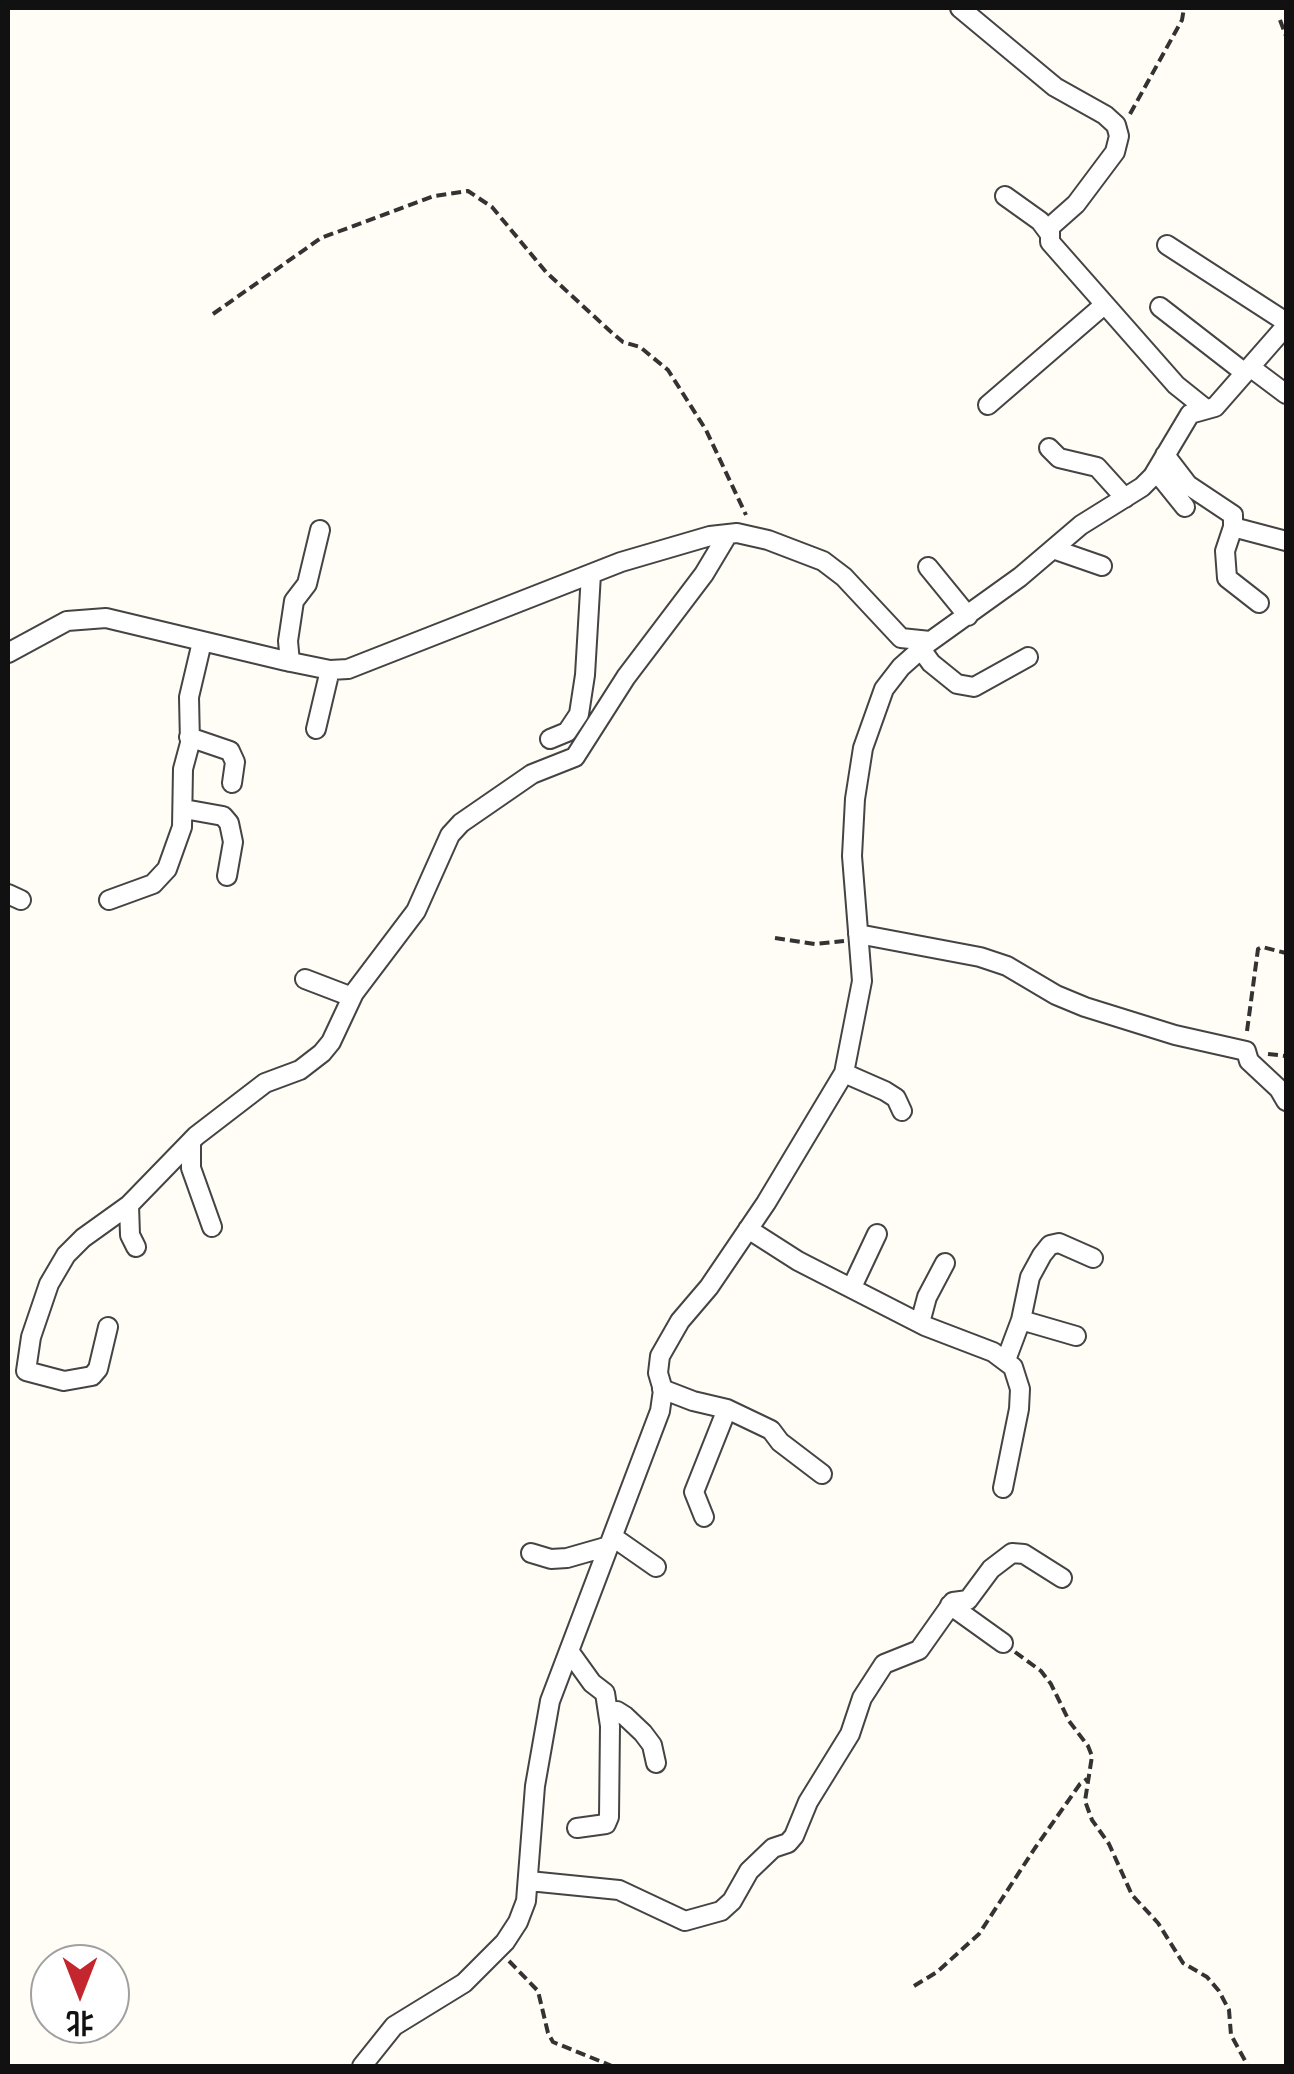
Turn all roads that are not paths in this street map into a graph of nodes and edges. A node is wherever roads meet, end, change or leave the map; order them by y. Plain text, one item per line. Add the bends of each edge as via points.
1 (960, 8) edge
2 (1005, 196) dead end
3 (1049, 233) junction
4 (1166, 244) dead end
5 (1104, 305) junction
6 (1160, 308) dead end
7 (1286, 324) edge
8 (1248, 370) junction
9 (1286, 394) edge
10 (988, 405) dead end
11 (1206, 409) junction
12 (1048, 448) dead end
13 (1161, 463) junction
14 (1126, 498) junction
15 (1184, 506) dead end
16 (1234, 527) junction
17 (320, 530) dead end
18 (728, 534) junction
19 (1286, 541) edge
20 (1053, 548) junction
21 (1102, 566) dead end
22 (928, 567) dead end
23 (590, 574) junction
24 (1260, 603) dead end
25 (968, 616) junction
26 (202, 642) junction
27 (926, 645) junction
28 (8, 653) edge
29 (1028, 657) dead end
30 (290, 662) junction
31 (330, 670) junction
32 (316, 729) dead end
33 (189, 737) junction
34 (550, 739) dead end
35 (232, 783) dead end
36 (184, 809) junction
37 (227, 876) dead end
38 (109, 900) dead end
39 (858, 937) junction
40 (305, 978) dead end
41 (352, 997) junction
42 (844, 1073) junction
43 (1286, 1101) edge
44 (902, 1111) dead end
45 (192, 1141) junction
46 (129, 1205) junction
47 (212, 1227) dead end
48 (748, 1228) junction
49 (876, 1234) dead end
50 (136, 1247) dead end
51 (1093, 1258) dead end
52 (944, 1262) dead end
53 (852, 1287) junction
54 (1021, 1320) junction
55 (920, 1323) junction
56 (108, 1327) dead end
57 (1076, 1336) dead end
58 (1006, 1360) junction
59 (662, 1389) junction
60 (727, 1408) junction
61 (822, 1474) dead end
62 (1003, 1488) dead end
63 (704, 1517) dead end
64 (611, 1541) junction
65 (531, 1553) dead end
66 (656, 1566) dead end
67 (1062, 1578) dead end
68 (950, 1606) junction
69 (1004, 1643) road end
70 (569, 1651) junction
71 (608, 1712) junction
72 (656, 1764) dead end
73 (578, 1828) dead end
74 (528, 1880) junction
75 (362, 2066) edge

1 - 3 street via 1118,130 1106,165
2 - 3 street
3 - 5 street
4 - 7 street
5 - 10 street
5 - 11 street
6 - 8 street
7 - 8 street
8 - 9 street
8 - 11 street
11 - 13 street via 1190,414
12 - 14 street via 1059,458 1097,467
13 - 14 street
13 - 15 street
13 - 16 street via 1234,516
14 - 20 street
16 - 19 street
16 - 24 street via 1225,552 1226,578
17 - 30 street via 307,584 294,601
18 - 23 street
18 - 27 street via 749,534 823,561 902,638
18 - 41 street via 574,756 532,774 450,835 416,911
20 - 21 street
20 - 25 street
22 - 25 street
23 - 31 street via 376,659
23 - 34 street via 579,714 566,732
25 - 27 street
26 - 28 street via 80,618
26 - 30 street
26 - 33 street via 189,697
27 - 29 street via 931,663 957,684 974,686
27 - 39 street via 884,690 864,748 852,856
30 - 31 street
31 - 32 street
33 - 35 street via 230,751
33 - 36 street
36 - 37 street via 229,823
36 - 38 street via 167,869 154,884
39 - 42 street via 862,982
39 - 43 street via 980,956 1085,1008 1246,1051
40 - 41 street
41 - 45 street via 331,1042 311,1063 265,1083
42 - 44 street via 885,1090
42 - 48 street
45 - 46 street
45 - 47 street via 192,1168
46 - 50 street
46 - 56 street via 66,1255 50,1284 26,1371 64,1380 92,1376
48 - 53 street
48 - 59 street via 660,1356
49 - 53 street
51 - 54 street via 1050,1245 1030,1277
52 - 55 street
53 - 55 street
54 - 57 street
54 - 58 street
55 - 58 street
58 - 62 street via 1020,1390
59 - 60 street
59 - 64 street via 660,1411
60 - 61 street via 772,1430
60 - 63 street via 694,1492
64 - 65 street via 567,1558
64 - 66 street
64 - 70 street
67 - 68 street via 1012,1553 968,1600
68 - 69 street
68 - 74 street via 919,1650 884,1664 794,1836 749,1871 721,1912 684,1921 619,1890
70 - 71 street via 605,1693
70 - 74 street via 544,1730
71 - 72 street via 617,1711 643,1733
71 - 73 street via 609,1817 606,1824
74 - 75 street via 518,1922 498,1949 464,1982 394,2026

